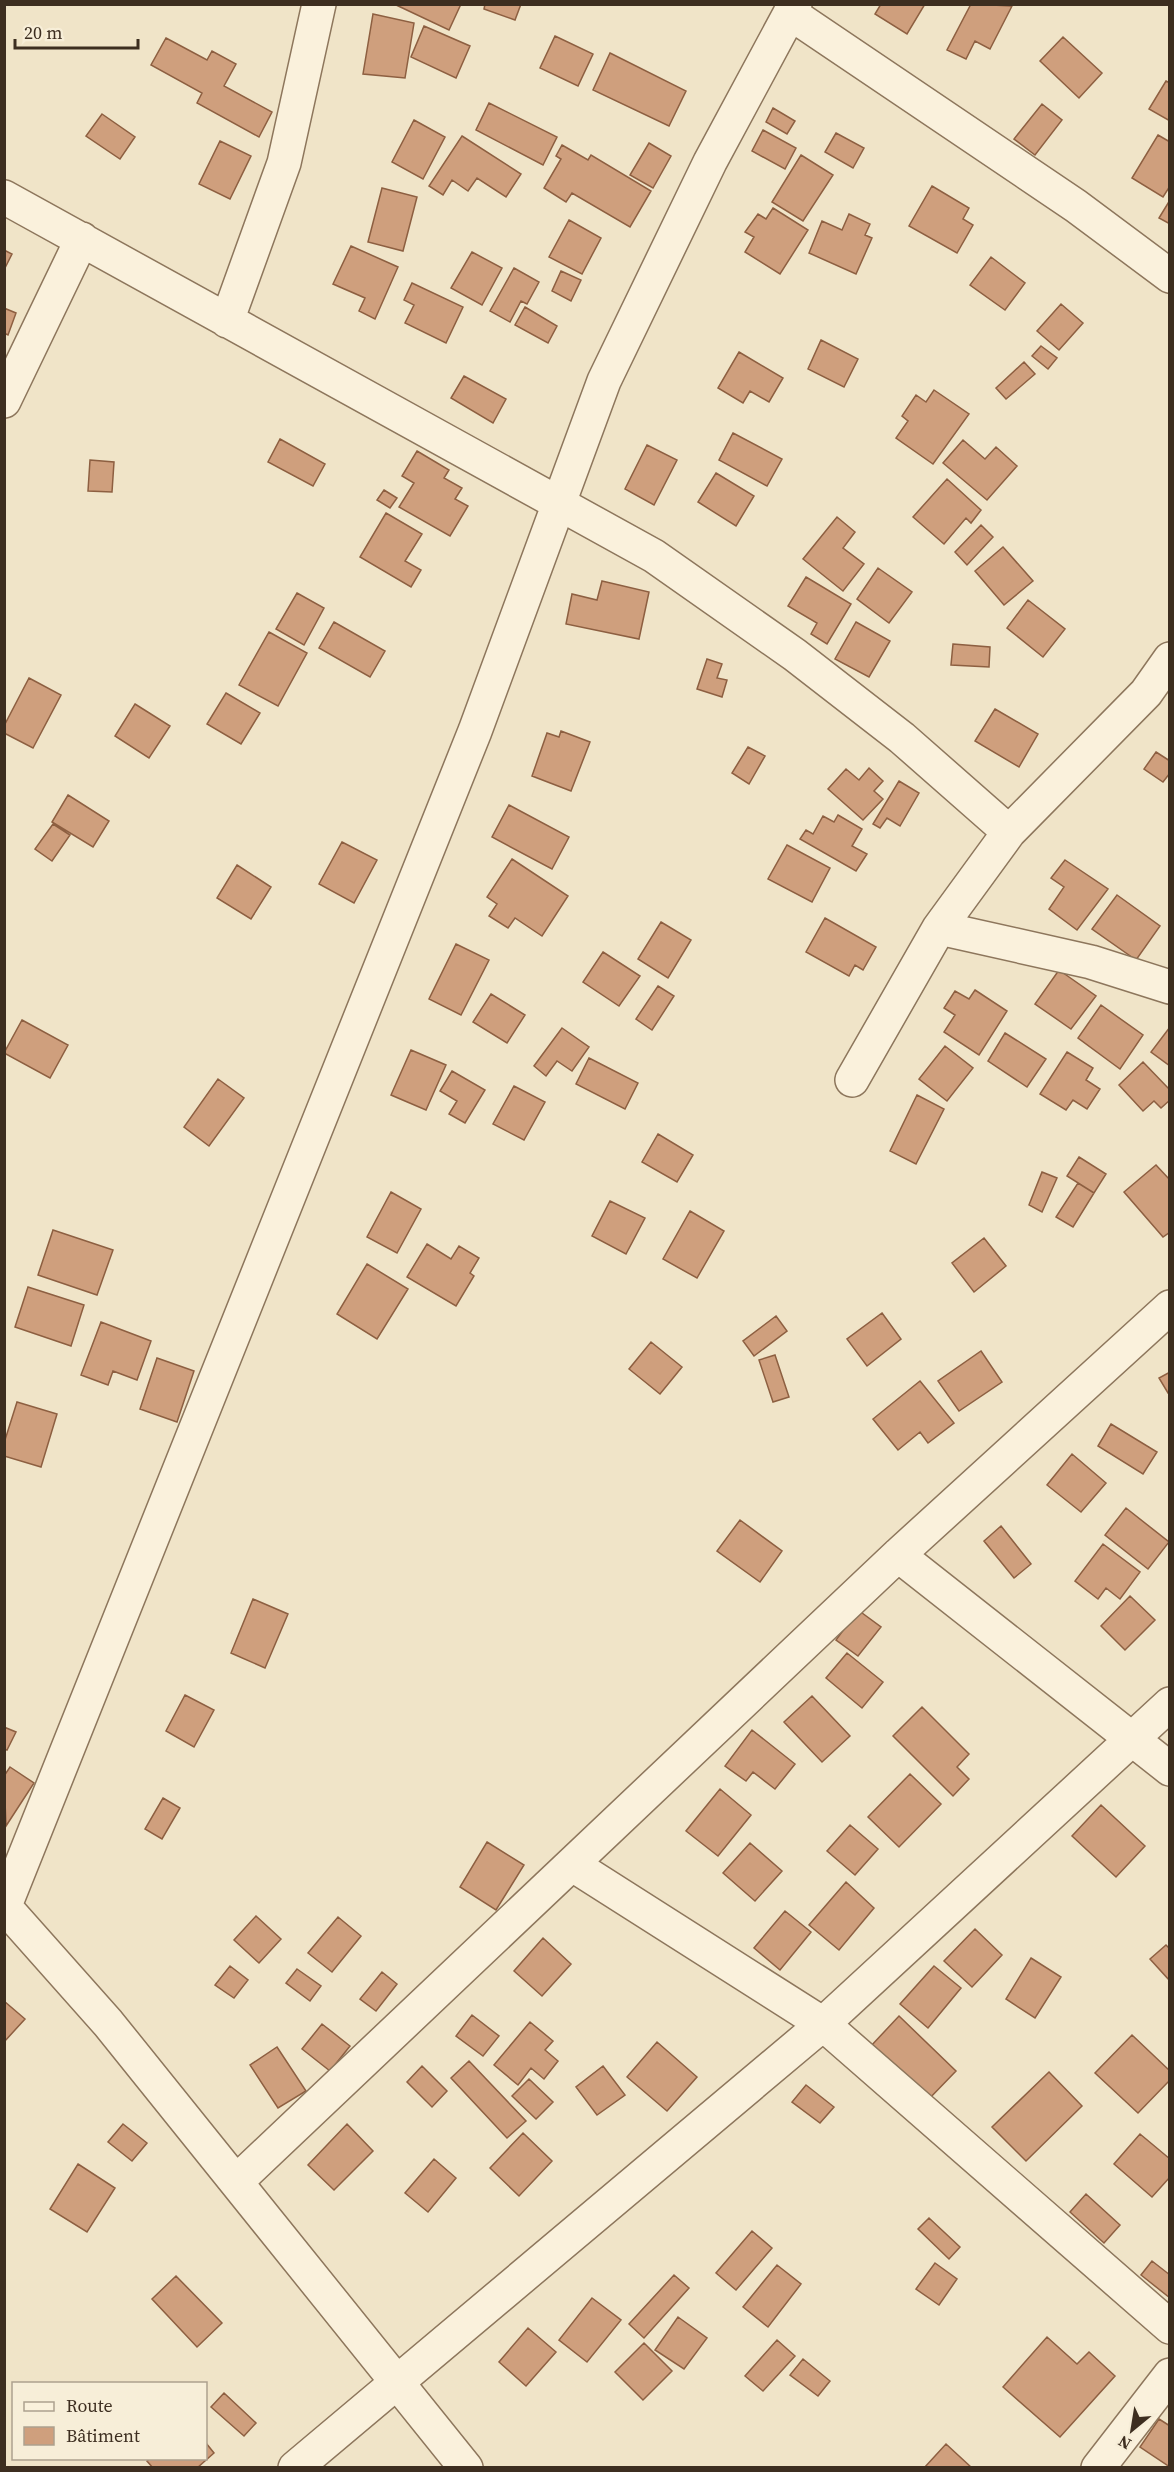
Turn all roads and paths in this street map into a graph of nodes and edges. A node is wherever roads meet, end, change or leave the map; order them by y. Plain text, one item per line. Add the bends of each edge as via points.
1 (319, 4) edge
2 (793, 9) edge
3 (4, 197) edge
4 (82, 239) junction
5 (1170, 276) edge
6 (227, 321) junction
7 (4, 400) edge
8 (559, 505) junction
9 (1170, 659) edge
10 (1009, 832) junction
11 (939, 928) junction
12 (1170, 987) edge
13 (852, 1080) dead end
14 (1170, 1307) edge
15 (898, 1555) junction
16 (1170, 1704) edge
17 (1133, 1738) junction
18 (1170, 1769) edge
19 (573, 1865) junction
20 (5, 1907) edge
21 (823, 2024) junction
22 (236, 2182) junction
23 (1170, 2327) edge
24 (1170, 2375) edge
25 (398, 2383) junction
26 (295, 2468) edge
27 (466, 2468) edge
28 (1098, 2468) edge

1 - 6 street via 284,163
2 - 5 street
2 - 8 street via 710,162 604,381
3 - 4 street
4 - 6 street
4 - 7 street
6 - 8 street
8 - 10 street via 654,556 795,655 902,738
8 - 20 street via 475,731
9 - 10 street via 1146,693
10 - 11 street
11 - 12 street via 1091,962
11 - 13 street
14 - 15 street
15 - 17 street
15 - 19 street
16 - 17 street
17 - 18 street
17 - 21 street
19 - 21 street
19 - 22 street
20 - 22 street via 108,2023
21 - 23 street
21 - 25 street
22 - 25 street
24 - 28 street
25 - 26 street
25 - 27 street

